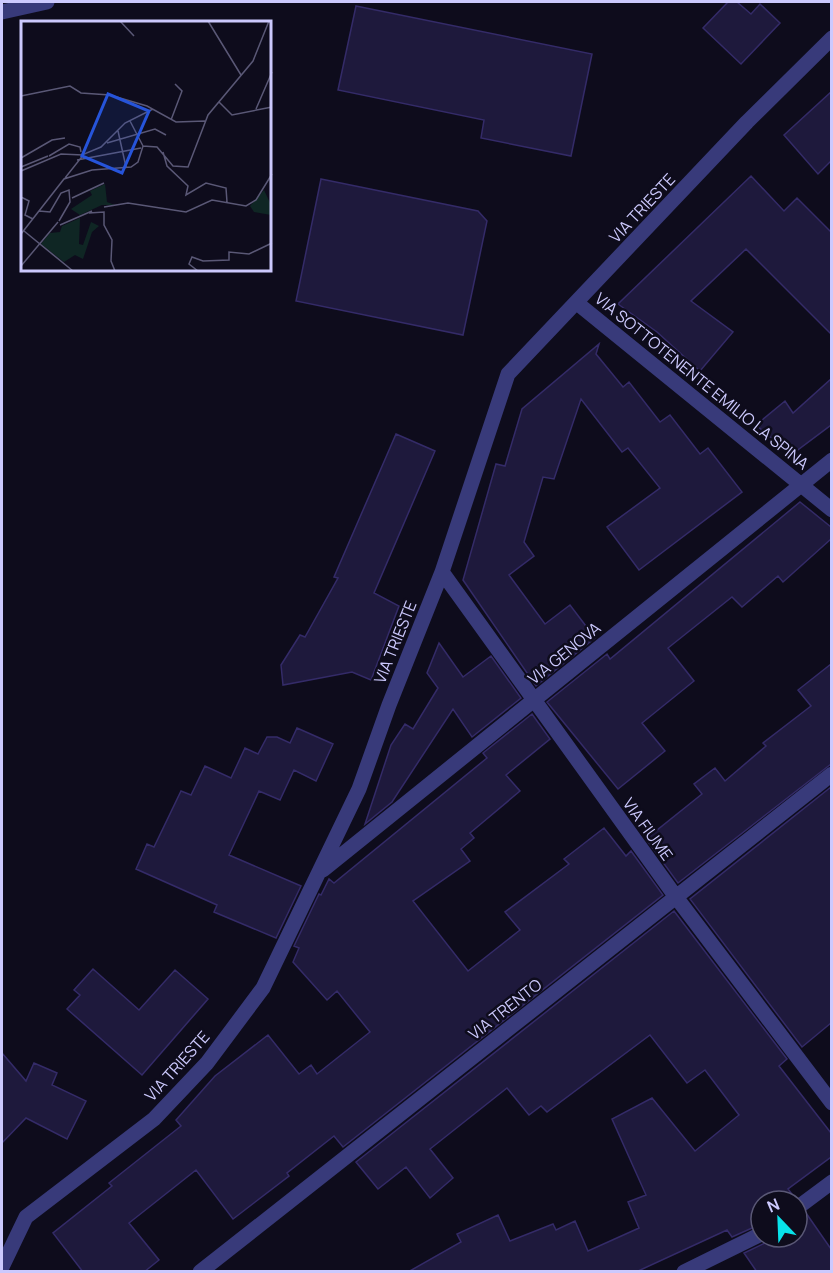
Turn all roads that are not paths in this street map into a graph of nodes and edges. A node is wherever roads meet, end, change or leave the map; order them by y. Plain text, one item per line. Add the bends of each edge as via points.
1 (47, 2) edge
2 (2, 12) edge
3 (831, 38) edge
4 (577, 303) junction
5 (831, 460) edge
6 (801, 483) junction
7 (831, 510) edge
8 (442, 572) junction
9 (533, 701) junction
10 (831, 774) edge
11 (318, 874) junction
12 (676, 897) junction
13 (831, 1102) edge
14 (831, 1182) edge
15 (809, 1199) edge
16 (749, 1240) edge
17 (7, 1242) edge
18 (2, 1267) edge
19 (200, 1272) edge
20 (684, 1272) edge

1 - 2 street
3 - 4 street, VIA TRIESTE
4 - 6 street, VIA SOTTOTENENTE EMILIO LA SPINA
4 - 8 street, VIA TRIESTE via 508,374
5 - 6 street, VIA GENOVA
6 - 7 street, VIA SOTTOTENENTE EMILIO LA SPINA
6 - 9 street, VIA GENOVA
8 - 9 street, VIA FIUME
8 - 11 street, VIA TRIESTE via 360,789
9 - 11 street, VIA GENOVA
9 - 12 street, VIA FIUME
10 - 12 street, VIA TRENTO
11 - 17 street, VIA TRIESTE via 263,988 207,1063 154,1119 26,1217
12 - 13 street, VIA FIUME
12 - 19 street, VIA TRENTO
14 - 15 street
16 - 20 street
17 - 18 street, VIA TRIESTE

